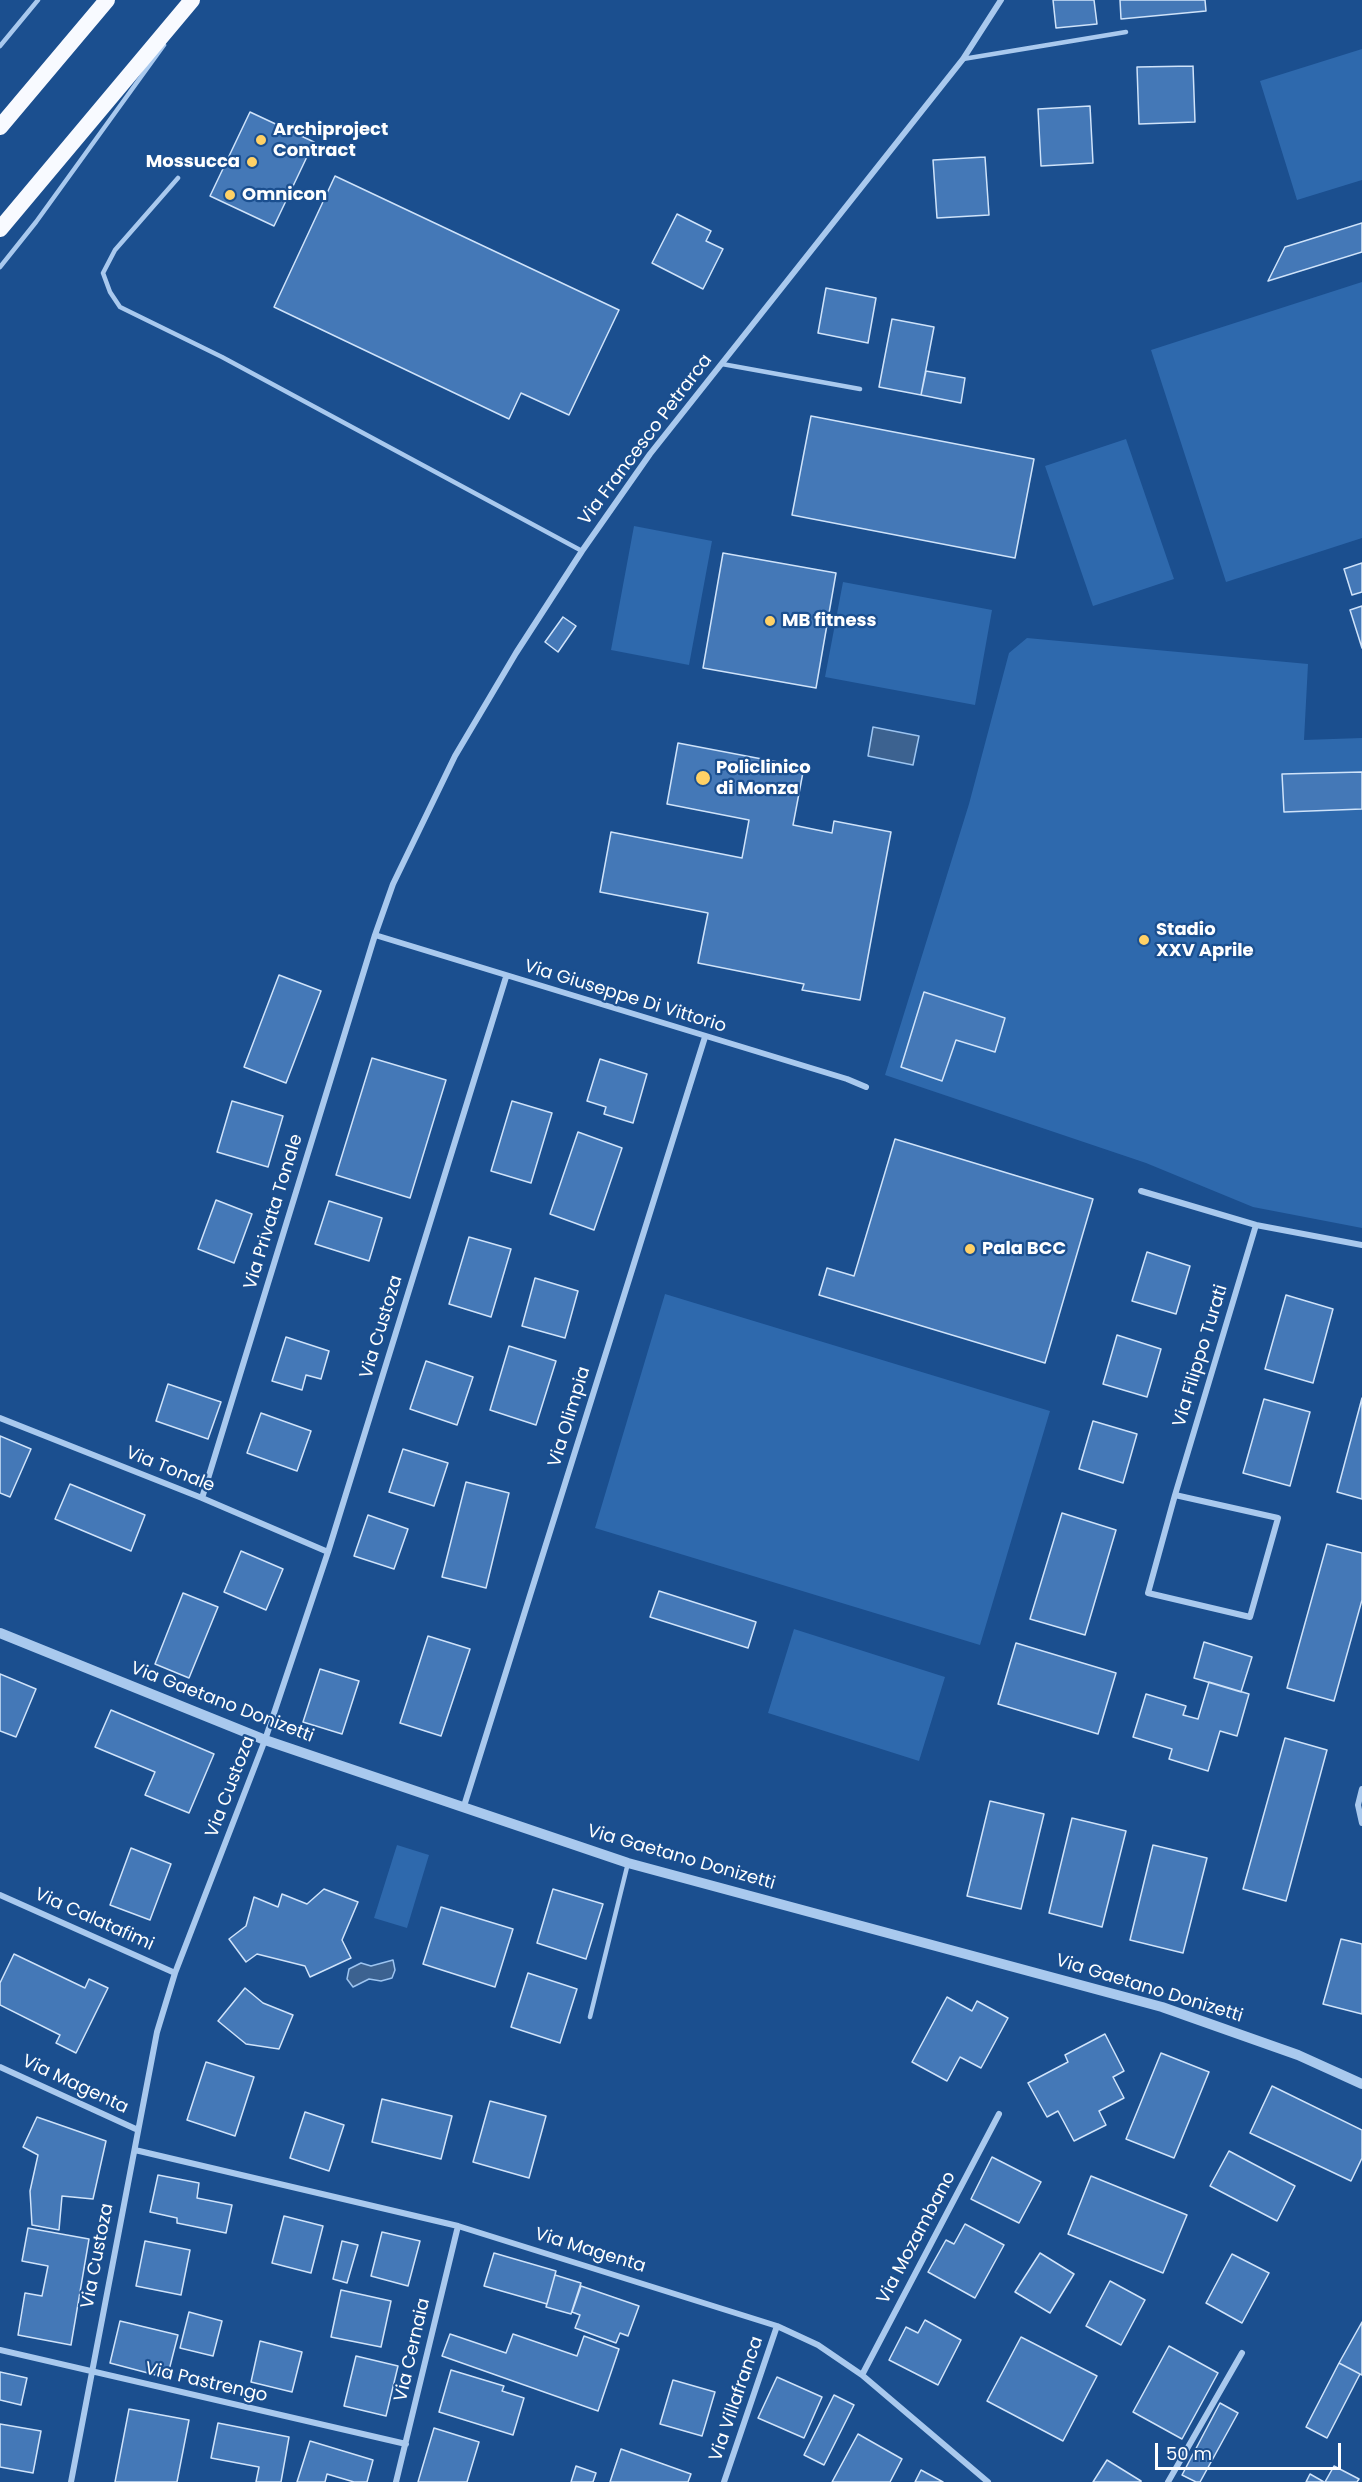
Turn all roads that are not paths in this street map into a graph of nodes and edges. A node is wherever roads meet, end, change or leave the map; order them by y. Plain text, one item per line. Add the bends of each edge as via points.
1 (38, 0) edge
2 (107, 0) edge
3 (192, 0) edge
4 (1000, 0) edge
5 (1126, 32) dead end
6 (0, 46) edge
7 (963, 60) junction
8 (0, 127) edge
9 (177, 178) dead end
10 (0, 229) edge
11 (0, 267) edge
12 (722, 364) junction
13 (860, 389) dead end
14 (582, 551) junction
15 (375, 935) junction
16 (506, 976) junction
17 (705, 1037) junction
18 (866, 1087) dead end
19 (1141, 1191) dead end
20 (1257, 1225) junction
21 (1362, 1245) edge
22 (0, 1418) edge
23 (1175, 1495) junction
24 (202, 1498) junction
25 (328, 1552) junction
26 (0, 1633) edge
27 (265, 1740) junction
28 (1362, 1790) edge
29 (464, 1806) junction
30 (1362, 1822) edge
31 (628, 1863) junction
32 (0, 1895) edge
33 (175, 1973) junction
34 (590, 2017) dead end
35 (0, 2067) edge
36 (1362, 2084) edge
37 (999, 2114) dead end
38 (138, 2130) junction
39 (135, 2150) junction
40 (458, 2226) junction
41 (777, 2326) junction
42 (0, 2350) edge
43 (1242, 2354) dead end
44 (90, 2372) junction
45 (862, 2375) junction
46 (406, 2444) junction
47 (71, 2482) edge
48 (396, 2482) edge
49 (724, 2482) edge
50 (988, 2482) edge
51 (1168, 2482) edge

1 - 6 lane
2 - 8 highway
3 - 10 highway
3 - 11 lane via 155,59
4 - 7 street, Via Francesco Petrarca
5 - 7 lane
7 - 12 street, Via Francesco Petrarca
9 - 14 lane via 115,250 104,273 120,308 222,357
12 - 13 lane
12 - 14 street, Via Francesco Petrarca via 650,454
14 - 15 street, Via Francesco Petrarca via 455,756 393,884
15 - 16 street, Via Giuseppe Di Vittorio
15 - 24 street, Via Privata Tonale
16 - 17 street, Via Giuseppe Di Vittorio
16 - 25 street, Via Custoza
17 - 18 street, Via Giuseppe Di Vittorio
17 - 29 street, Via Olimpia
19 - 20 street
20 - 21 street
20 - 23 street, Via Filippo Turati
22 - 24 street, Via Tonale
23 - 23 street, Via Filippo Turati via 1148,1593 1250,1617 1278,1518
24 - 25 street, Via Tonale
25 - 27 street, Via Custoza
26 - 27 street, Via Gaetano Donizetti
27 - 29 street, Via Gaetano Donizetti
27 - 33 street, Via Custoza
28 - 30 street via 1358,1805
29 - 31 street, Via Gaetano Donizetti
31 - 34 lane
31 - 36 street, Via Gaetano Donizetti via 1162,2007 1298,2055
32 - 33 street, Via Calatafimi
33 - 38 street, Via Custoza via 157,2032
35 - 38 street, Via Magenta
37 - 45 street, Via Mozambano
38 - 39 street, Via Custoza
39 - 40 street, Via Magenta
39 - 44 street, Via Custoza
40 - 41 street, Via Magenta
40 - 46 street, Via Cernaia
41 - 45 street, Via Magenta via 818,2345
41 - 49 street, Via Villafranca
42 - 44 street, Via Pastrengo
43 - 51 street
44 - 46 street, Via Pastrengo
44 - 47 street, Via Custoza
45 - 50 street, Via Magenta
46 - 48 street, Via Cernaia

